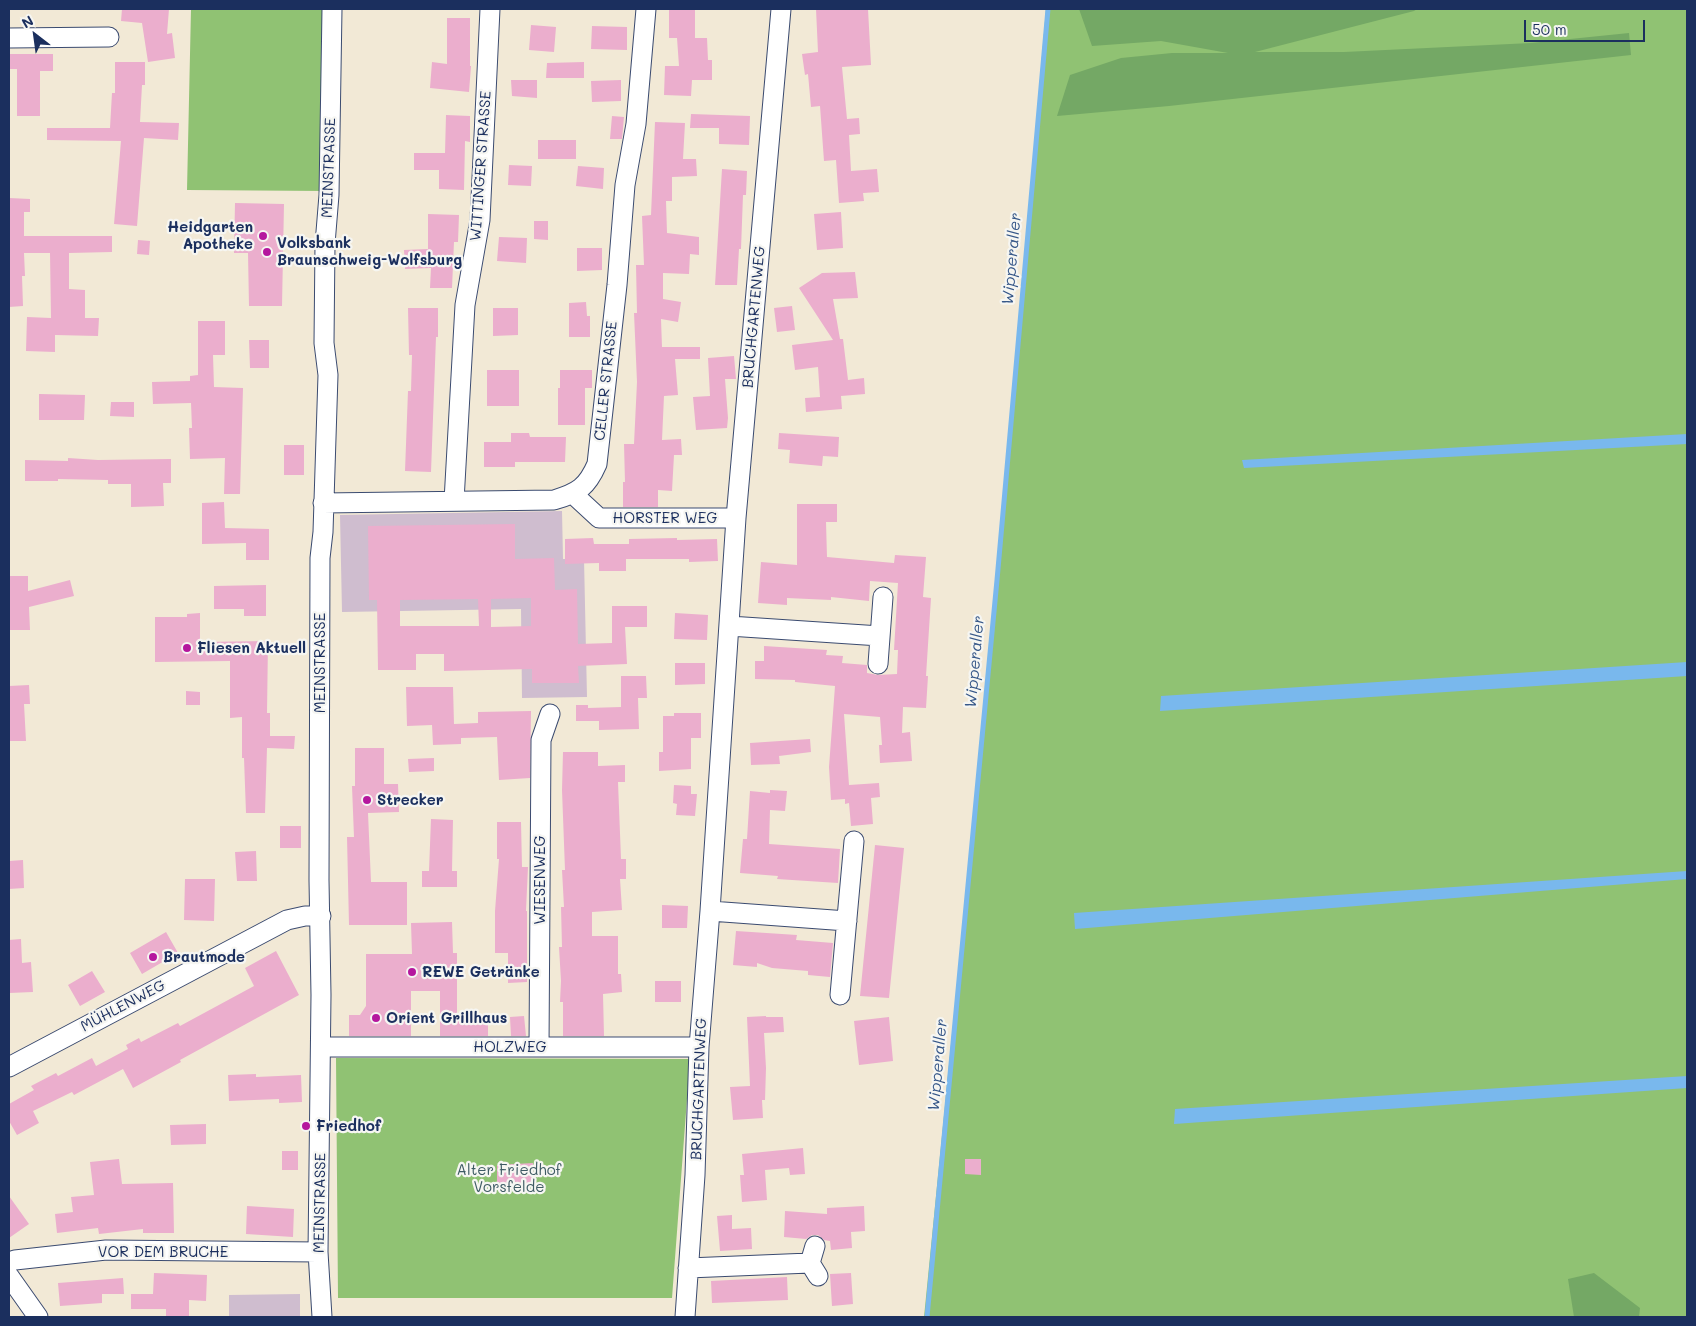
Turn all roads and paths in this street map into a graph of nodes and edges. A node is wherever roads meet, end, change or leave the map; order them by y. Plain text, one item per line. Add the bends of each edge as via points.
1 (332, 9) edge
2 (490, 9) edge
3 (646, 9) edge
4 (781, 9) edge
5 (109, 37) dead end
6 (9, 38) edge
7 (573, 494) junction
8 (454, 501) junction
9 (323, 503) junction
10 (736, 518) junction
11 (883, 597) dead end
12 (729, 626) junction
13 (880, 636) junction
14 (878, 664) dead end
15 (550, 714) dead end
16 (854, 841) dead end
17 (710, 911) junction
18 (321, 916) junction
19 (847, 921) junction
20 (840, 995) dead end
21 (539, 1047) junction
22 (698, 1047) junction
23 (321, 1048) junction
24 (9, 1066) edge
25 (318, 1252) junction
26 (9, 1262) edge
27 (814, 1262) dead end
28 (688, 1268) junction
29 (9, 1276) edge
30 (38, 1317) edge
31 (322, 1317) edge
32 (684, 1317) edge

1 - 9 street, MEINSTRASSE via 324,344 328,374
2 - 8 street, WITTINGER STRASSE via 480,220 465,305
3 - 7 street, CELLER STRASSE via 597,464 586,484
4 - 10 street, BRUCHGARTENWEG
5 - 6 street
7 - 8 street, CELLER STRASSE via 554,500
7 - 10 street, HORSTER WEG via 599,518
8 - 9 street, CELLER STRASSE
9 - 18 street, MEINSTRASSE via 320,604
10 - 12 street, BRUCHGARTENWEG
11 - 13 street
12 - 13 street
12 - 17 street, BRUCHGARTENWEG
13 - 14 street
15 - 21 street, WIESENWEG via 541,740
16 - 19 street
17 - 19 street
17 - 22 street, BRUCHGARTENWEG
18 - 23 street, MEINSTRASSE
18 - 24 street, MÜHLENWEG via 287,920
19 - 20 street
21 - 22 street, HOLZWEG
21 - 23 street, HOLZWEG
22 - 28 street, BRUCHGARTENWEG via 695,1175
23 - 25 street, MEINSTRASSE
25 - 26 street, VOR DEM BRUCHE via 106,1250
25 - 31 street, MEINSTRASSE
27 - 28 street
28 - 32 street, BRUCHGARTENWEG
29 - 30 street

